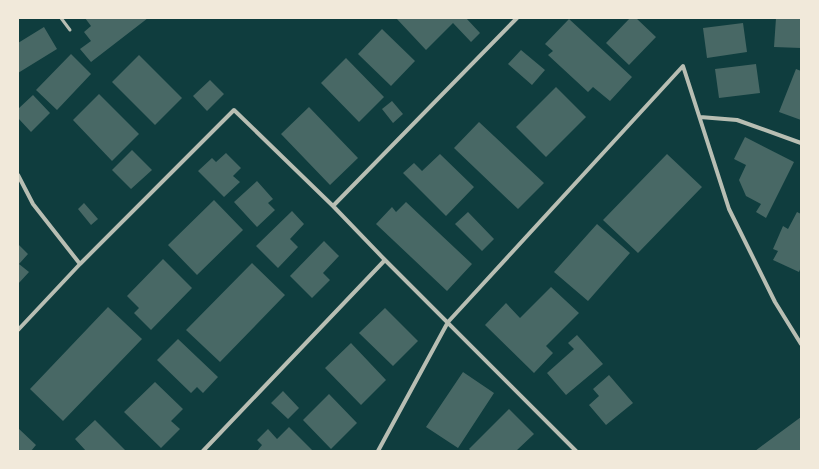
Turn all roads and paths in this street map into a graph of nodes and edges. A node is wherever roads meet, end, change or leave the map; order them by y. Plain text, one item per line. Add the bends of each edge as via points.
1 (61, 18) edge
2 (517, 18) edge
3 (70, 30) dead end
4 (700, 117) junction
5 (801, 143) edge
6 (18, 175) edge
7 (333, 206) junction
8 (385, 260) junction
9 (80, 264) junction
10 (448, 322) junction
11 (18, 330) edge
12 (801, 344) edge
13 (379, 450) edge
14 (203, 451) edge
15 (576, 451) edge

1 - 3 lane
2 - 7 street
4 - 5 street via 737,120
4 - 10 street via 683,66
4 - 12 street via 729,208 774,302
6 - 9 street via 33,204
7 - 8 street
7 - 9 street via 234,110
8 - 10 street
8 - 14 street
9 - 11 street
10 - 13 street
10 - 15 street

